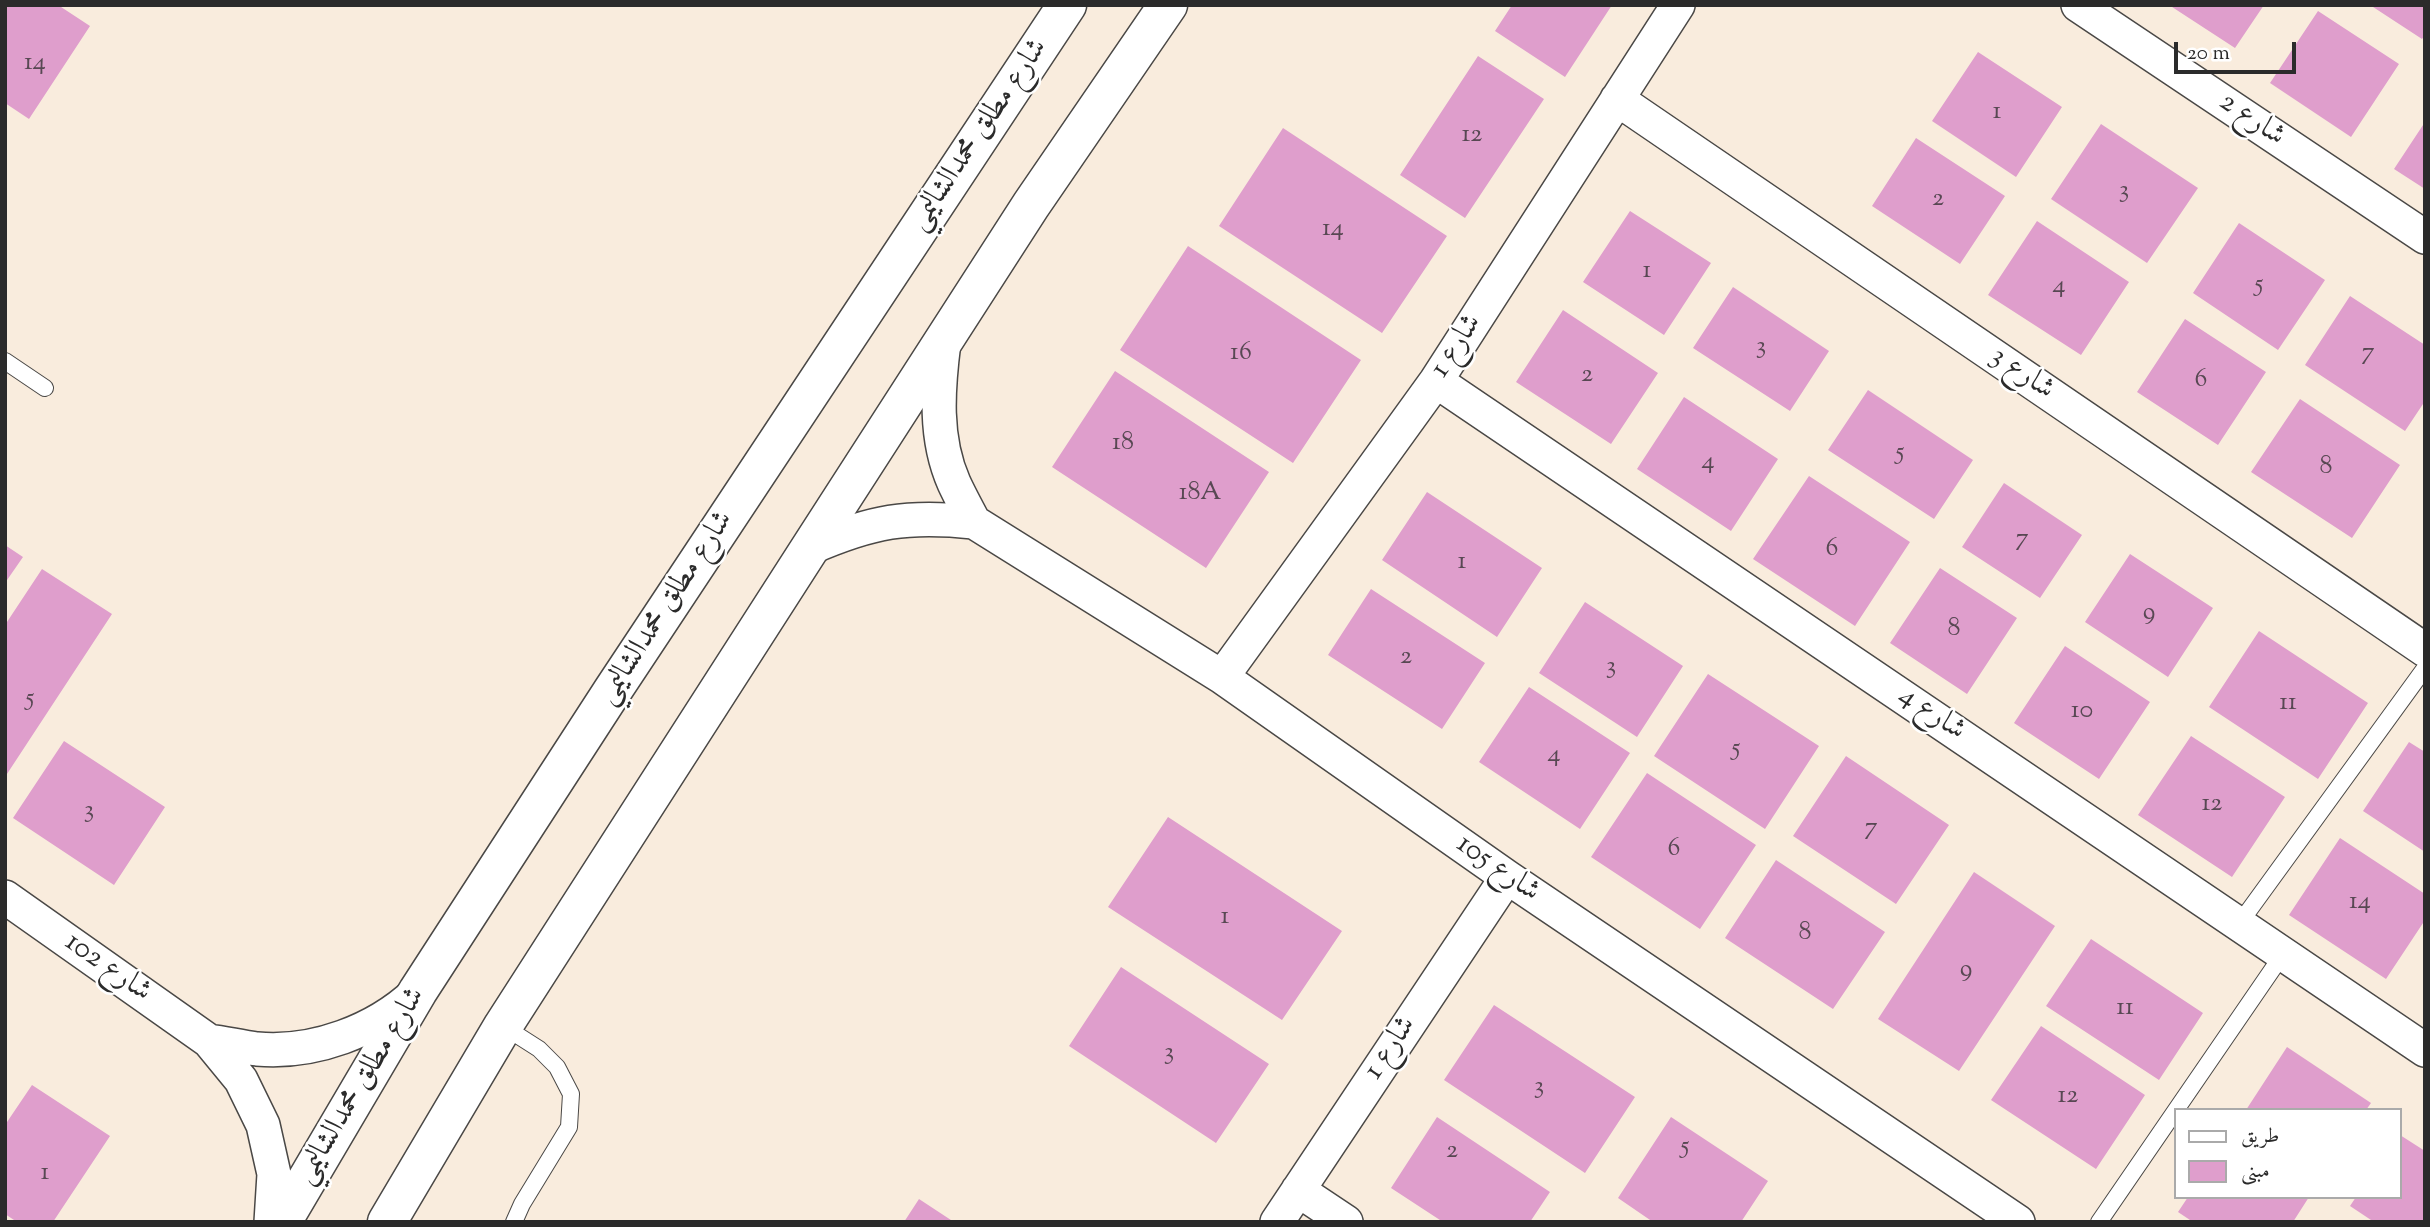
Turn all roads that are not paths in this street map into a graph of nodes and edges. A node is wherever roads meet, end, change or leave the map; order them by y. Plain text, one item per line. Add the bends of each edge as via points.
1 (1067, 5) edge
2 (1144, 5) edge
3 (1168, 5) edge
4 (1678, 5) edge
5 (2078, 5) edge
6 (1617, 99) junction
7 (1031, 205) junction
8 (2425, 237) edge
9 (944, 342) junction
10 (5, 361) edge
11 (1436, 381) junction
12 (46, 388) dead end
13 (974, 522) junction
14 (810, 548) junction
15 (2425, 650) edge
16 (2425, 668) edge
17 (1222, 677) junction
18 (1507, 877) junction
19 (5, 897) edge
20 (2239, 925) junction
21 (2283, 954) junction
22 (418, 991) junction
23 (503, 1026) junction
24 (209, 1041) junction
25 (2425, 1050) edge
26 (2177, 1108) edge
27 (2174, 1113) edge
28 (1298, 1190) junction
29 (271, 1222) edge
30 (282, 1222) edge
31 (387, 1222) edge
32 (514, 1222) edge
33 (1277, 1222) edge
34 (1346, 1222) edge
35 (2018, 1222) edge
36 (2099, 1222) edge

1 - 22 street, شارع مطلق محمدالشاليمي
2 - 7 street via 1049,151
3 - 7 street
4 - 6 street, شارع 1
5 - 8 street, شارع 2
6 - 11 street, شارع 1
6 - 15 street, شارع 3
7 - 9 street
9 - 13 street via 938,388 941,435 953,480
9 - 14 street
10 - 12 lane
11 - 17 street, شارع 1
11 - 20 street, شارع 4
13 - 14 street, شارع 105 via 890,521 849,531
13 - 17 street, شارع 105
14 - 23 street
16 - 20 lane
17 - 18 street, شارع 105
18 - 28 street, شارع 1
18 - 35 street, شارع 105
19 - 24 street, شارع 102
20 - 21 street, شارع 4
21 - 25 street, شارع 4
21 - 26 lane
22 - 24 street, شارع 102 via 400,1008 356,1033 309,1046 259,1049
22 - 30 street, شارع مطلق محمدالشاليمي
23 - 31 street
23 - 32 lane via 557,1067 571,1094 569,1127
24 - 29 street, شارع 102 via 241,1080 262,1125 274,1174
27 - 36 lane
28 - 33 street, شارع 1
28 - 34 street

